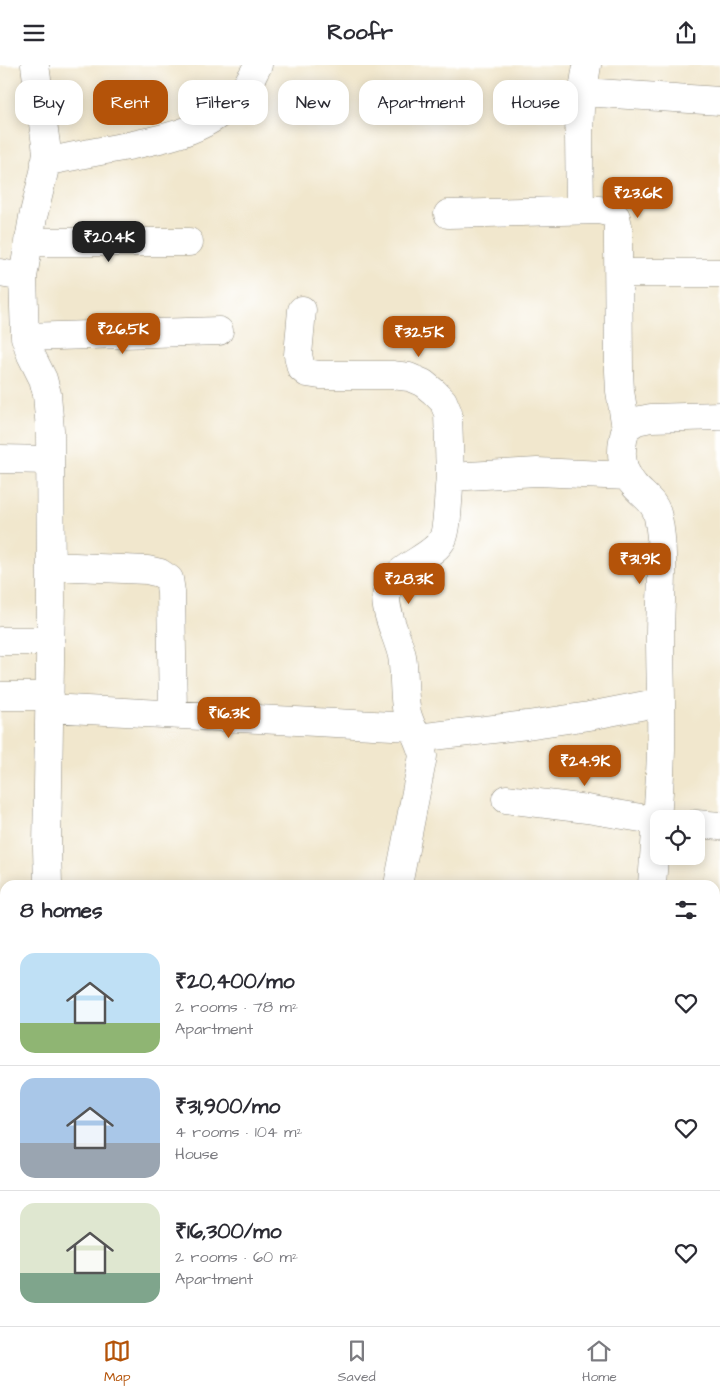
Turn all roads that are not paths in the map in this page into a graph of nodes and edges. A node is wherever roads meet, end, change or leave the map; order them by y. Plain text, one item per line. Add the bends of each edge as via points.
1 (34, 65) edge
2 (258, 65) edge
3 (587, 65) edge
4 (583, 92) junction
5 (720, 101) edge
6 (45, 162) junction
7 (580, 210) junction
8 (448, 213) dead end
9 (28, 242) junction
10 (190, 242) dead end
11 (618, 273) junction
12 (720, 273) edge
13 (11, 275) edge
14 (302, 310) dead end
15 (219, 331) dead end
16 (25, 337) junction
17 (720, 416) edge
18 (626, 428) junction
19 (0, 459) edge
20 (50, 460) junction
21 (628, 476) junction
22 (450, 477) junction
23 (51, 566) junction
24 (0, 641) edge
25 (50, 641) junction
26 (0, 696) edge
27 (50, 702) junction
28 (661, 702) junction
29 (173, 715) junction
30 (414, 732) junction
31 (506, 799) dead end
32 (658, 810) edge
33 (650, 820) edge
34 (705, 825) edge
35 (720, 826) edge
36 (654, 865) edge
37 (48, 880) edge
38 (399, 880) edge
39 (652, 880) edge

1 - 6 street via 46,136
2 - 6 street via 241,95 210,121 192,130
3 - 4 street
4 - 5 street
4 - 7 street via 579,135
6 - 9 street
7 - 8 street
7 - 11 street via 604,211 616,217
9 - 10 street
9 - 13 street
11 - 12 street
11 - 18 street via 620,391
13 - 16 street
14 - 22 street via 298,355 301,368 307,373 409,377 422,383 443,401 448,413
15 - 16 street
16 - 20 street via 47,394
17 - 18 street via 651,418 636,421
18 - 21 street via 622,457
19 - 20 street
20 - 23 street
21 - 22 street via 537,472
21 - 28 street via 652,502 658,515 662,548
22 - 30 street via 443,538 436,547 400,572 388,587 388,612 402,656 407,710
23 - 25 street
23 - 29 street via 148,570 169,579 172,592
24 - 25 street
25 - 27 street
26 - 27 street
27 - 29 street
27 - 37 street
28 - 30 street via 527,725
28 - 32 street
29 - 30 street
30 - 38 street via 423,756
31 - 33 street
34 - 35 street
36 - 39 street

